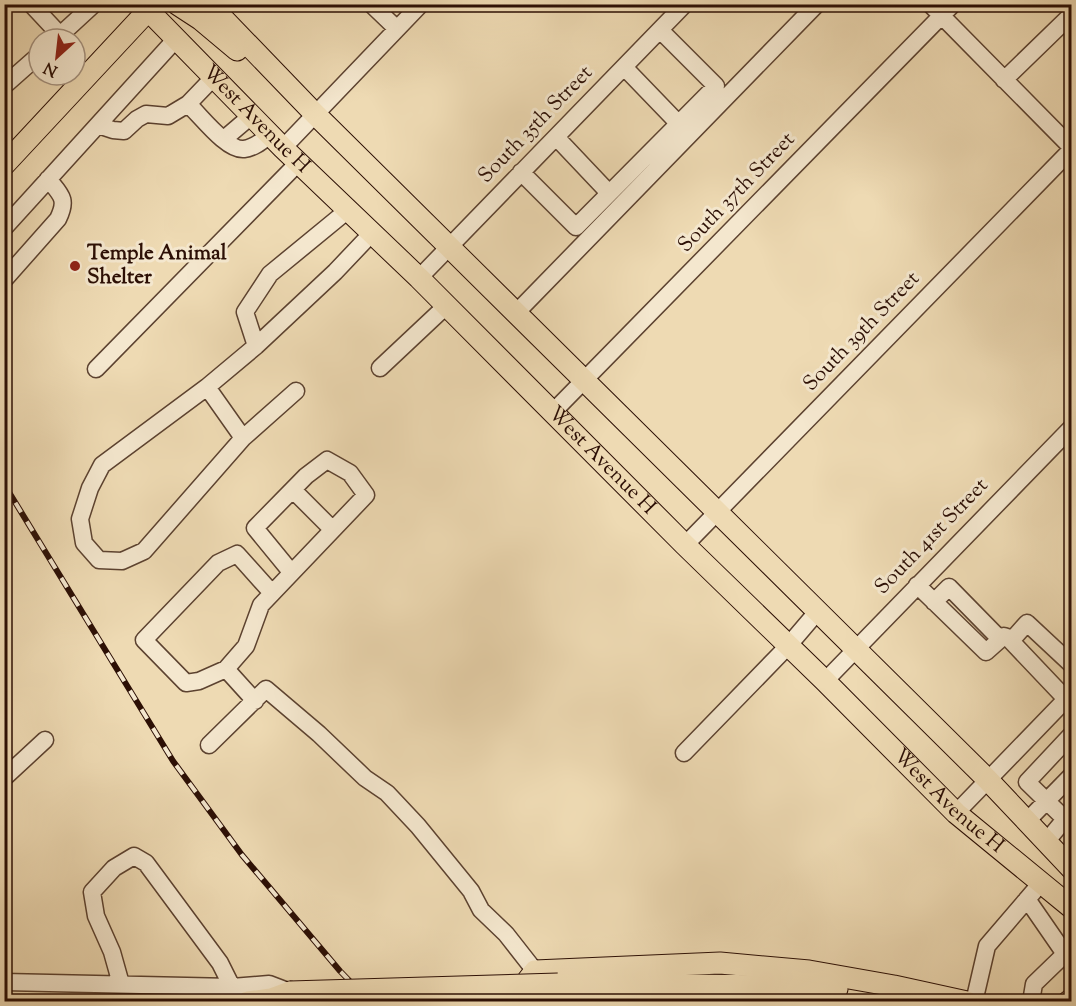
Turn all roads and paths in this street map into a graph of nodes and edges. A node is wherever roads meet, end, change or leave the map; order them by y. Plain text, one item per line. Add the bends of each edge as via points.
1 (31, 4) edge
2 (94, 4) edge
3 (177, 4) edge
4 (209, 4) edge
5 (371, 4) edge
6 (421, 4) edge
7 (685, 4) edge
8 (817, 4) edge
9 (148, 7) edge
10 (941, 9) edge
11 (1071, 14) edge
12 (50, 27) edge
13 (69, 27) edge
14 (397, 29) junction
15 (660, 30) junction
16 (175, 39) junction
17 (260, 57) junction
18 (27, 66) edge
19 (624, 68) junction
20 (213, 78) junction
21 (1004, 80) junction
22 (4, 86) edge
23 (188, 104) junction
24 (315, 114) junction
25 (251, 116) junction
26 (678, 123) junction
27 (98, 125) junction
28 (556, 137) junction
29 (224, 139) junction
30 (1071, 148) edge
31 (284, 149) junction
32 (4, 165) edge
33 (521, 172) junction
34 (48, 179) junction
35 (609, 192) junction
36 (348, 210) junction
37 (576, 227) junction
38 (4, 228) edge
39 (372, 233) junction
40 (588, 240) junction
41 (449, 246) junction
42 (419, 278) junction
43 (4, 280) edge
44 (446, 306) junction
45 (516, 313) junction
46 (256, 346) junction
47 (380, 368) dead end
48 (96, 369) dead end
49 (584, 381) junction
50 (207, 387) junction
51 (296, 391) dead end
52 (552, 413) junction
53 (1071, 427) edge
54 (243, 438) junction
55 (293, 490) junction
56 (717, 513) junction
57 (332, 528) junction
58 (685, 545) junction
59 (291, 572) junction
60 (921, 581) junction
61 (272, 592) junction
62 (817, 612) junction
63 (1007, 639) junction
64 (788, 646) junction
65 (855, 649) junction
66 (1071, 665) edge
67 (226, 669) junction
68 (825, 681) junction
69 (1069, 696) edge
70 (255, 701) junction
71 (1052, 713) junction
72 (1071, 734) edge
73 (45, 740) dead end
74 (209, 745) dead end
75 (684, 753) dead end
76 (1071, 775) edge
77 (4, 778) edge
78 (987, 779) junction
79 (1047, 802) junction
80 (956, 813) junction
81 (1068, 815) edge
82 (1027, 821) junction
83 (1046, 842) junction
84 (1071, 868) edge
85 (1041, 883) junction
86 (1027, 899) junction
87 (1071, 908) edge
88 (535, 971) junction
89 (8, 978) edge
90 (121, 984) junction
91 (240, 994) edge
92 (1071, 999) edge
93 (523, 1002) edge
94 (960, 1002) edge
95 (967, 1002) edge
96 (974, 1002) edge
97 (1031, 1002) edge
98 (1068, 1002) edge

1 - 12 street
2 - 13 street
3 - 17 main road via 243,54
4 - 17 main road, West Avenue H
5 - 14 street
6 - 14 street
7 - 15 street, South 35th Street
8 - 40 street
9 - 16 main road, West Avenue H
9 - 32 main road
10 - 21 street
10 - 49 street, South 37th Street
11 - 21 street
14 - 24 street
15 - 19 street, South 35th Street
15 - 26 street via 716,86
16 - 20 main road, West Avenue H
16 - 27 street
17 - 24 main road, West Avenue H
18 - 22 street
19 - 26 street
19 - 28 street, South 35th Street
20 - 23 street
20 - 25 main road, West Avenue H
21 - 30 street
23 - 27 street via 168,116 146,114 124,131
23 - 29 street
24 - 31 street
24 - 41 main road, West Avenue H
25 - 29 street
25 - 31 main road, West Avenue H
26 - 35 street
27 - 34 street
28 - 33 street, South 35th Street
28 - 35 street
29 - 31 street via 236,148 257,145
30 - 56 street, South 39th Street
31 - 36 main road, West Avenue H
31 - 48 street
33 - 37 street
33 - 41 street, South 35th Street
34 - 38 street
34 - 43 street via 63,196 62,213
35 - 37 street
36 - 39 main road, West Avenue H
36 - 46 street via 270,274 245,312
37 - 40 street
39 - 42 main road, West Avenue H
39 - 46 street
40 - 45 street
41 - 42 street, South 35th Street
41 - 45 main road, West Avenue H
42 - 44 main road, West Avenue H
44 - 47 street
44 - 52 main road, West Avenue H
45 - 49 main road, West Avenue H
46 - 50 street
49 - 52 street, South 37th Street
49 - 56 main road, West Avenue H
50 - 54 street
50 - 54 street via 102,465 80,519 84,543 99,560 122,561 144,551
51 - 54 street
52 - 58 main road, West Avenue H
53 - 60 street, South 41st Street
55 - 57 street
55 - 57 street via 327,459 350,472 366,495
55 - 59 street via 255,528
56 - 58 street, South 39th Street
56 - 62 main road, West Avenue H
57 - 59 street
58 - 64 main road, West Avenue H
59 - 61 street
60 - 63 street via 938,598 949,587
60 - 65 street, South 41st Street
61 - 67 street via 261,605 246,646
61 - 67 street via 237,554 218,563 144,640 186,683
62 - 64 street
62 - 65 main road, West Avenue H
63 - 66 street via 1027,623
63 - 69 street
64 - 68 main road, West Avenue H
64 - 75 street
65 - 68 street, South 41st Street
65 - 78 main road, West Avenue H
67 - 70 street
68 - 80 main road, West Avenue H
69 - 71 street
70 - 74 street
70 - 88 street via 266,689 364,778 387,793 438,849 482,910
71 - 72 street
71 - 78 street
72 - 79 street via 1027,782
73 - 77 street
76 - 79 street
78 - 80 street
78 - 82 main road, West Avenue H
79 - 81 street
79 - 82 street
80 - 85 main road, West Avenue H
81 - 83 street
82 - 83 main road, West Avenue H
83 - 84 main road, West Avenue H
85 - 86 street
85 - 87 main road, West Avenue H
86 - 96 street via 987,946
86 - 97 street via 1065,954 1034,984
88 - 93 main road via 528,980
88 - 95 main road via 720,963 809,971
89 - 90 street
90 - 91 street
90 - 91 street via 96,916 92,892 114,868 134,856 146,862
91 - 94 main road, bridge via 271,999 290,992 558,984 803,986
92 - 98 main road

